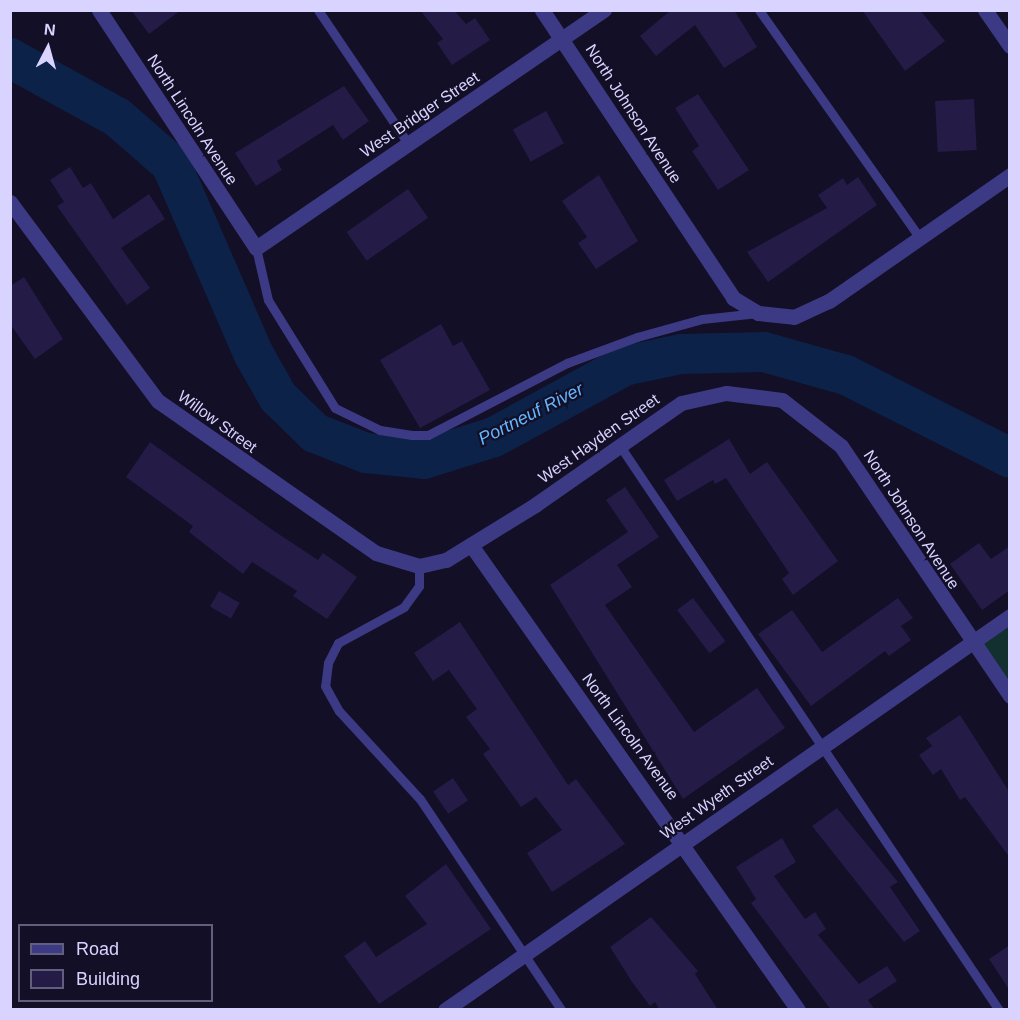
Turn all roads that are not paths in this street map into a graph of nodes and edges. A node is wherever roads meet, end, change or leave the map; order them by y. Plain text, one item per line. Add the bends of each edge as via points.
1 (99, 10) edge
2 (318, 10) edge
3 (542, 10) edge
4 (604, 10) edge
5 (759, 10) edge
6 (986, 10) edge
7 (563, 41) junction
8 (1010, 46) edge
9 (409, 145) junction
10 (1010, 175) edge
11 (10, 202) edge
12 (919, 237) junction
13 (256, 248) junction
14 (758, 313) junction
15 (757, 394) joint
16 (620, 446) junction
17 (471, 545) junction
18 (419, 566) junction
19 (1010, 616) edge
20 (970, 643) junction
21 (1010, 696) edge
22 (822, 747) junction
23 (684, 843) junction
24 (523, 955) junction
25 (445, 1010) edge
26 (561, 1010) edge
27 (798, 1010) edge
28 (999, 1010) edge

1 - 13 street, North Lincoln Avenue
2 - 9 lane
3 - 7 street, North Johnson Avenue
4 - 7 street, West Bridger Street
5 - 12 lane
6 - 8 street
7 - 9 street, West Bridger Street
7 - 14 street, North Johnson Avenue via 733,298
9 - 13 street, West Bridger Street
10 - 12 street
11 - 18 street, Willow Street via 158,401 376,553
12 - 14 street via 829,300 794,317
13 - 14 lane via 268,300 336,408 380,430 412,435 428,435 567,363 637,337 702,319
15 - 16 street, West Hayden Street via 726,393 681,403
15 - 20 street, North Johnson Avenue via 782,400 814,420 842,446
16 - 17 street, West Hayden Street
16 - 22 lane
17 - 18 street via 446,560
17 - 23 street, North Lincoln Avenue
18 - 24 lane via 419,586 404,607 338,643 328,663 325,686 339,711 420,799
19 - 20 street, West Wyeth Street
20 - 21 street, North Johnson Avenue
20 - 22 street, West Wyeth Street
22 - 23 street, West Wyeth Street
22 - 28 lane
23 - 24 street, West Wyeth Street
23 - 27 street, North Lincoln Avenue
24 - 25 street, West Wyeth Street
24 - 26 lane

